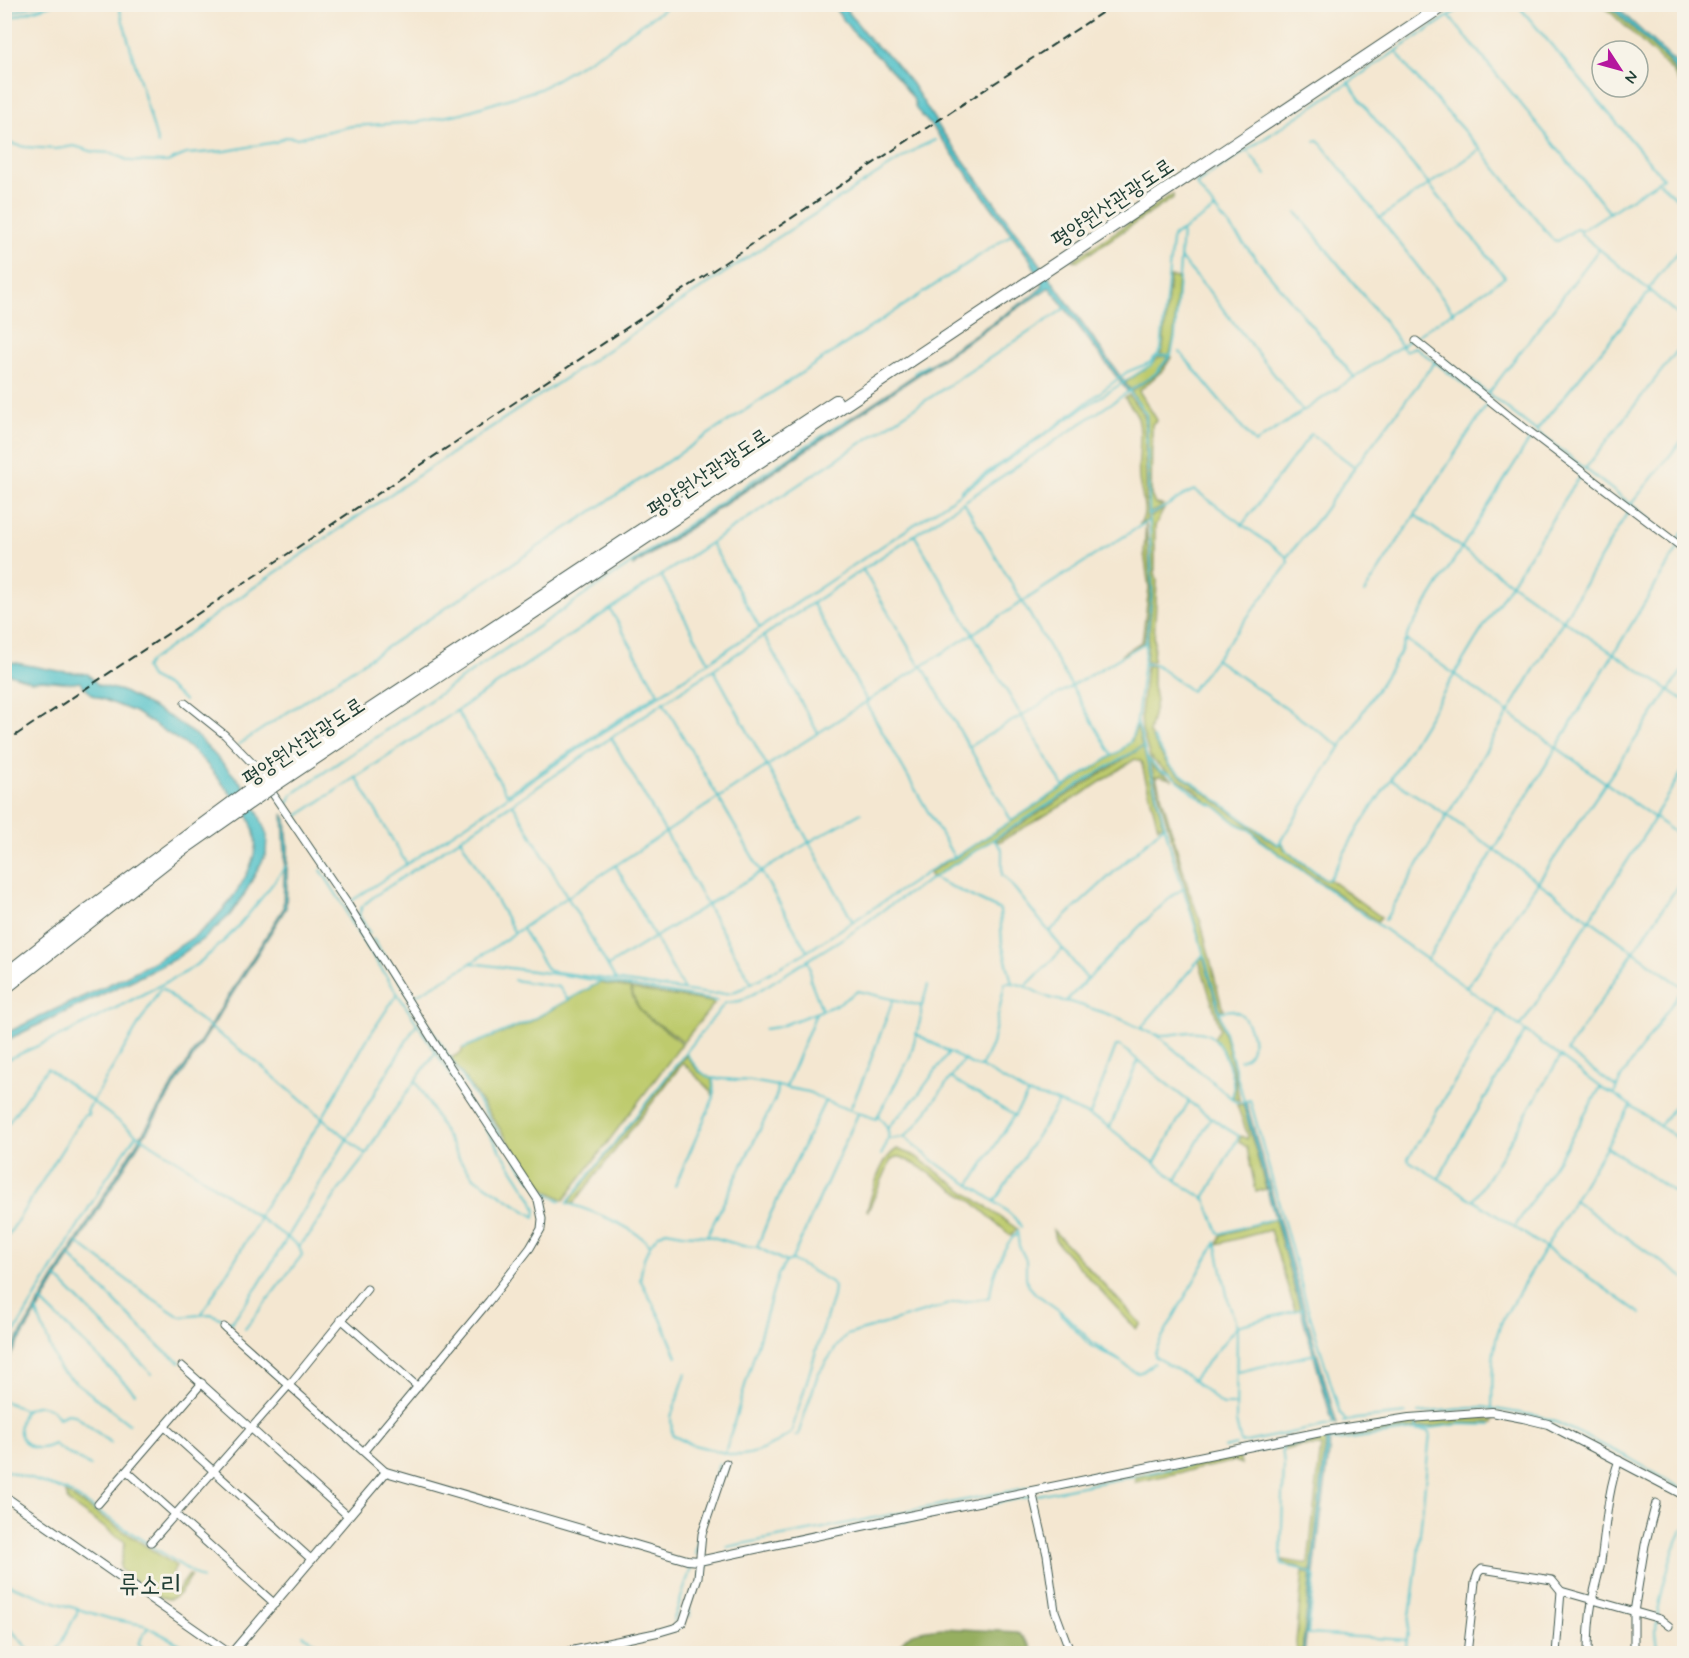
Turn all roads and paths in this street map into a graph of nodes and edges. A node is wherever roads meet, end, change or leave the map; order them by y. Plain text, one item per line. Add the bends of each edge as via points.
1 (1431, 4) edge
2 (1445, 4) edge
3 (1048, 265) junction
4 (1416, 341) dead end
5 (1684, 549) edge
6 (185, 703) dead end
7 (233, 808) junction
8 (4, 976) edge
9 (4, 989) edge
10 (367, 1289) dead end
11 (341, 1319) junction
12 (224, 1327) dead end
13 (182, 1366) dead end
14 (202, 1383) junction
15 (290, 1384) junction
16 (418, 1387) junction
17 (165, 1427) junction
18 (251, 1427) junction
19 (364, 1451) junction
20 (1619, 1460) junction
21 (726, 1463) dead end
22 (213, 1470) junction
23 (127, 1471) junction
24 (387, 1472) junction
25 (1032, 1491) junction
26 (1684, 1495) edge
27 (4, 1496) edge
28 (1656, 1503) dead end
29 (98, 1504) dead end
30 (175, 1514) junction
31 (348, 1516) junction
32 (151, 1542) dead end
33 (312, 1560) junction
34 (699, 1561) junction
35 (1561, 1591) junction
36 (1592, 1600) junction
37 (275, 1604) junction
38 (1634, 1612) junction
39 (1669, 1626) dead end
40 (231, 1653) edge
41 (555, 1653) edge
42 (1071, 1653) edge
43 (1467, 1653) edge
44 (1556, 1653) edge
45 (1588, 1653) edge
46 (1634, 1653) edge

1 - 3 highway
2 - 3 highway, 평양원산관광도로
3 - 7 highway, 평양원산관광도로
4 - 5 street
6 - 16 street via 252,763 538,1200 541,1229 530,1248
7 - 8 highway via 90,908
7 - 9 highway, 평양원산관광도로
10 - 11 street
11 - 15 street
11 - 16 street
12 - 15 street
13 - 14 street
14 - 17 street
14 - 18 street
15 - 18 street
15 - 19 street
16 - 19 street
17 - 22 street
17 - 23 street
18 - 22 street
18 - 31 street
19 - 24 street
20 - 25 street via 1548,1424 1492,1412 1409,1418 1326,1431
20 - 26 street
20 - 36 street
21 - 34 street via 702,1534
22 - 30 street
22 - 33 street
23 - 29 street
23 - 30 street
24 - 31 street
24 - 34 street
25 - 34 street
25 - 42 street via 1056,1611
27 - 40 street
28 - 38 street
30 - 32 street
30 - 37 street
31 - 33 street
33 - 37 street
34 - 41 street via 698,1577 683,1622 677,1627
35 - 36 street
35 - 43 street via 1552,1580 1482,1569 1475,1582
35 - 44 street
36 - 38 street
36 - 45 street
37 - 40 street
38 - 39 street via 1660,1619
38 - 46 street

